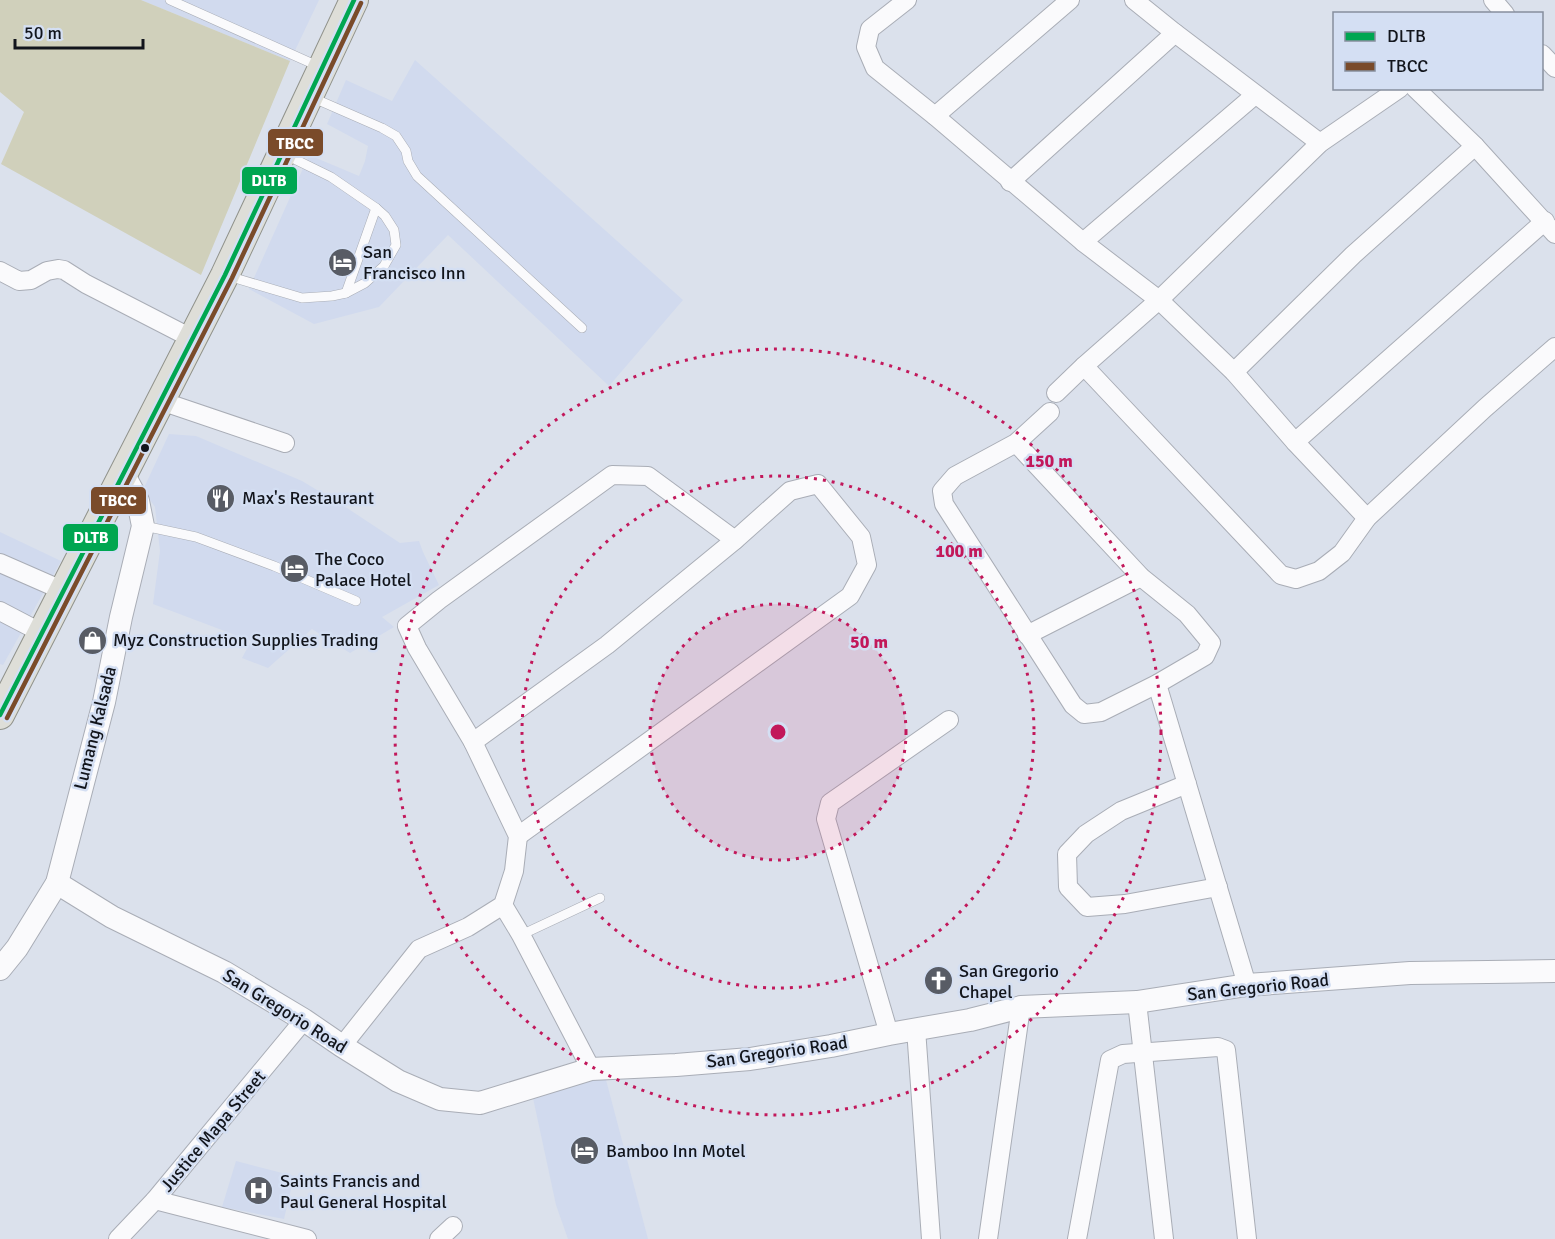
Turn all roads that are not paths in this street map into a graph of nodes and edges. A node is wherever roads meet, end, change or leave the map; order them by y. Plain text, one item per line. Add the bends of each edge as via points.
1 (170, 0) edge
2 (354, 0) edge
3 (907, 0) edge
4 (1070, 0) edge
5 (1134, 0) edge
6 (1493, 0) edge
7 (1503, 12) edge
8 (1175, 33) junction
9 (1543, 55) edge
10 (322, 68) junction
11 (1555, 69) edge
12 (1397, 90) edge
13 (1417, 90) edge
14 (1255, 95) junction
15 (309, 96) junction
16 (935, 116) junction
17 (1320, 143) junction
18 (1475, 146) junction
19 (282, 153) junction
20 (1011, 182) junction
21 (376, 208) junction
22 (1550, 227) edge
23 (1083, 242) junction
24 (0, 271) edge
25 (225, 275) junction
26 (346, 293) junction
27 (1159, 300) junction
28 (582, 328) dead end
29 (193, 339) junction
30 (1555, 347) edge
31 (1084, 366) junction
32 (1234, 372) junction
33 (1056, 393) dead end
34 (161, 401) junction
35 (1050, 412) dead end
36 (1295, 441) junction
37 (285, 442) dead end
38 (1016, 443) junction
39 (124, 475) junction
40 (1367, 518) junction
41 (143, 526) junction
42 (735, 540) junction
43 (0, 563) edge
44 (1141, 578) junction
45 (64, 591) junction
46 (356, 601) dead end
47 (0, 611) edge
48 (42, 633) junction
49 (1027, 635) junction
50 (1157, 684) junction
51 (0, 715) edge
52 (948, 720) dead end
53 (473, 742) junction
54 (1187, 784) junction
55 (518, 836) junction
56 (57, 884) junction
57 (1218, 887) junction
58 (600, 898) dead end
59 (503, 905) junction
60 (521, 935) junction
61 (0, 969) edge
62 (1555, 971) edge
63 (1247, 985) junction
64 (1137, 1002) junction
65 (1022, 1007) junction
66 (304, 1020) junction
67 (916, 1029) junction
68 (889, 1034) junction
69 (342, 1046) junction
70 (1143, 1053) junction
71 (591, 1069) junction
72 (155, 1200) junction
73 (453, 1226) dead end
74 (261, 1234) edge
75 (118, 1239) edge
76 (307, 1239) edge
77 (439, 1239) edge
78 (931, 1239) edge
79 (988, 1239) edge
80 (1077, 1239) edge
81 (1164, 1239) edge
82 (1248, 1239) edge

1 - 10 lane
2 - 10 main road
3 - 16 street via 870,29 866,47 875,68
4 - 16 street
5 - 8 street
6 - 7 street
8 - 14 street
8 - 20 street
9 - 11 street
10 - 15 main road
12 - 17 street
13 - 18 street
14 - 17 street
14 - 23 street
15 - 19 main road
15 - 28 lane via 396,136 417,176
16 - 20 street
17 - 27 street
18 - 22 street
18 - 32 street via 1353,255
19 - 21 lane via 331,177
19 - 25 main road
20 - 23 street
21 - 26 lane
21 - 26 lane via 394,230 396,245 384,266
22 - 36 street
23 - 27 street
24 - 29 street via 19,281 31,280 47,271 64,270
25 - 26 lane via 302,298
25 - 29 main road
27 - 31 street
27 - 32 street
29 - 34 main road
30 - 40 street
31 - 33 street
31 - 40 street via 1281,575 1296,579 1319,571 1342,553
32 - 36 street
34 - 37 street
34 - 39 main road
35 - 38 street
36 - 40 street
38 - 44 street
38 - 49 street via 955,476 942,490 944,504
39 - 41 street, Lumang Kalsada via 138,501
39 - 45 main road
41 - 46 lane via 196,537
41 - 56 street, Lumang Kalsada via 104,702
42 - 53 street via 607,645
42 - 53 street via 648,476 612,475 439,600 406,626
42 - 55 street via 790,490 818,484 861,537 867,565 850,596
43 - 45 street
44 - 49 street
44 - 50 street via 1187,614 1211,643 1205,656
45 - 48 main road
47 - 48 street
48 - 51 main road
49 - 50 street via 1073,705 1084,714 1101,712
50 - 54 street
52 - 68 street via 830,804 826,819
53 - 55 street
54 - 57 street
54 - 57 street via 1121,810 1086,834 1067,854 1068,888 1087,907
55 - 59 street via 514,871
56 - 61 street, Lumang Kalsada
56 - 66 street, San Gregorio Road via 112,917 224,972
57 - 63 street
58 - 60 lane
59 - 60 street
59 - 69 street via 468,927 419,949
60 - 71 street
62 - 63 street, San Gregorio Road via 1410,973
63 - 64 street, San Gregorio Road
64 - 65 street, San Gregorio Road
64 - 70 street
65 - 67 street, San Gregorio Road
65 - 79 street
66 - 69 street, San Gregorio Road
66 - 72 street, Justice Mapa Street
67 - 68 street, San Gregorio Road
67 - 78 street
68 - 71 street, San Gregorio Road via 750,1059
69 - 71 street, San Gregorio Road via 398,1081 440,1099 480,1103
70 - 80 street via 1123,1054 1110,1060
70 - 81 street
70 - 82 street via 1218,1047 1226,1050
72 - 74 street
72 - 75 street, Justice Mapa Street
73 - 77 street
74 - 76 street

